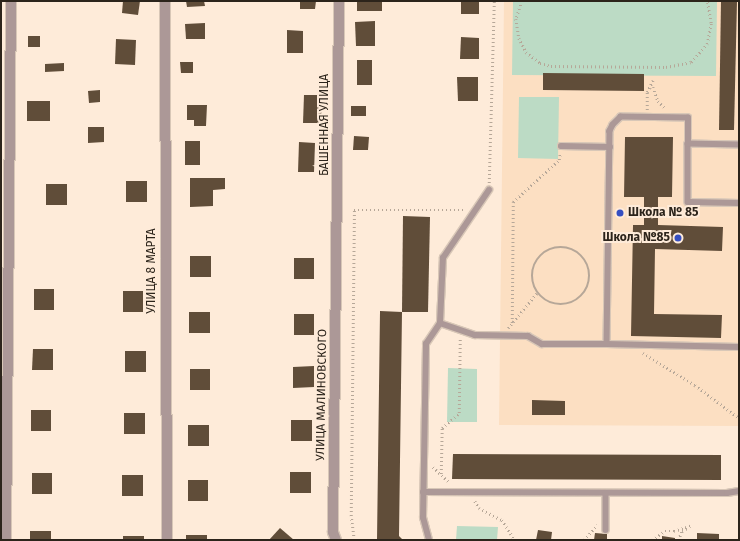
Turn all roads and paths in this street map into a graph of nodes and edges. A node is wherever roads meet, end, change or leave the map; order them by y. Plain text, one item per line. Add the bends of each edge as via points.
1 (12, 1) edge
2 (165, 1) edge
3 (339, 1) edge
4 (494, 1) edge
5 (522, 1) edge
6 (707, 1) edge
7 (653, 80) dead end
8 (653, 87) dead end
9 (647, 118) junction
10 (682, 118) junction
11 (688, 144) junction
12 (739, 145) edge
13 (561, 146) joint
14 (610, 147) junction
15 (489, 190) joint
16 (739, 203) edge
17 (475, 210) junction
18 (336, 250) joint
19 (537, 293) junction
20 (440, 323) junction
21 (512, 323) junction
22 (501, 336) junction
23 (460, 337) dead end
24 (607, 344) junction
25 (631, 345) junction
26 (739, 347) edge
27 (739, 418) edge
28 (424, 459) junction
29 (441, 474) junction
30 (739, 491) edge
31 (423, 492) junction
32 (462, 492) junction
33 (606, 493) junction
34 (475, 501) dead end
35 (695, 524) dead end
36 (692, 526) junction
37 (606, 530) dead end
38 (677, 530) junction
39 (681, 533) junction
40 (335, 536) edge
41 (6, 540) edge
42 (167, 540) edge
43 (326, 540) edge
44 (354, 540) edge
45 (429, 540) edge
46 (515, 540) edge
47 (652, 540) edge
48 (678, 540) edge

1 - 41 street
2 - 42 street, УЛИЦА 8 МАРТА
3 - 18 street, БАШЕННАЯ УЛИЦА
4 - 15 path
5 - 6 path via 516,19 518,38 526,52 540,63 551,66 666,67 691,62 707,44 711,23
7 - 9 path via 648,92
8 - 10 path via 658,101 666,110
9 - 10 lane
9 - 14 lane via 621,117 610,131
10 - 11 lane via 688,118
11 - 12 lane
11 - 16 lane via 688,202
13 - 14 lane
13 - 21 path via 559,160 513,202
14 - 24 lane
15 - 17 lane
17 - 20 lane via 443,258
17 - 44 path via 354,210 351,516
18 - 40 street, УЛИЦА МАЛИНОВСКОГО
19 - 19 path via 532,276 537,258 544,252 561,246 578,252 585,258 591,276 589,285 578,300 561,305 548,302
19 - 21 path
20 - 22 lane via 475,335
20 - 28 lane via 426,344
21 - 22 path
22 - 24 lane via 528,336 542,344
23 - 29 path via 459,413 442,428
24 - 25 lane
25 - 26 lane
25 - 27 path via 657,364 695,385
28 - 29 path
28 - 31 lane
29 - 32 path
30 - 33 lane
31 - 32 lane
31 - 45 lane via 423,523
32 - 33 lane
33 - 37 lane
34 - 46 path via 479,508 502,520
35 - 36 path
36 - 38 path
36 - 39 path
38 - 39 path
38 - 47 path via 665,530
39 - 48 path
40 - 43 street

